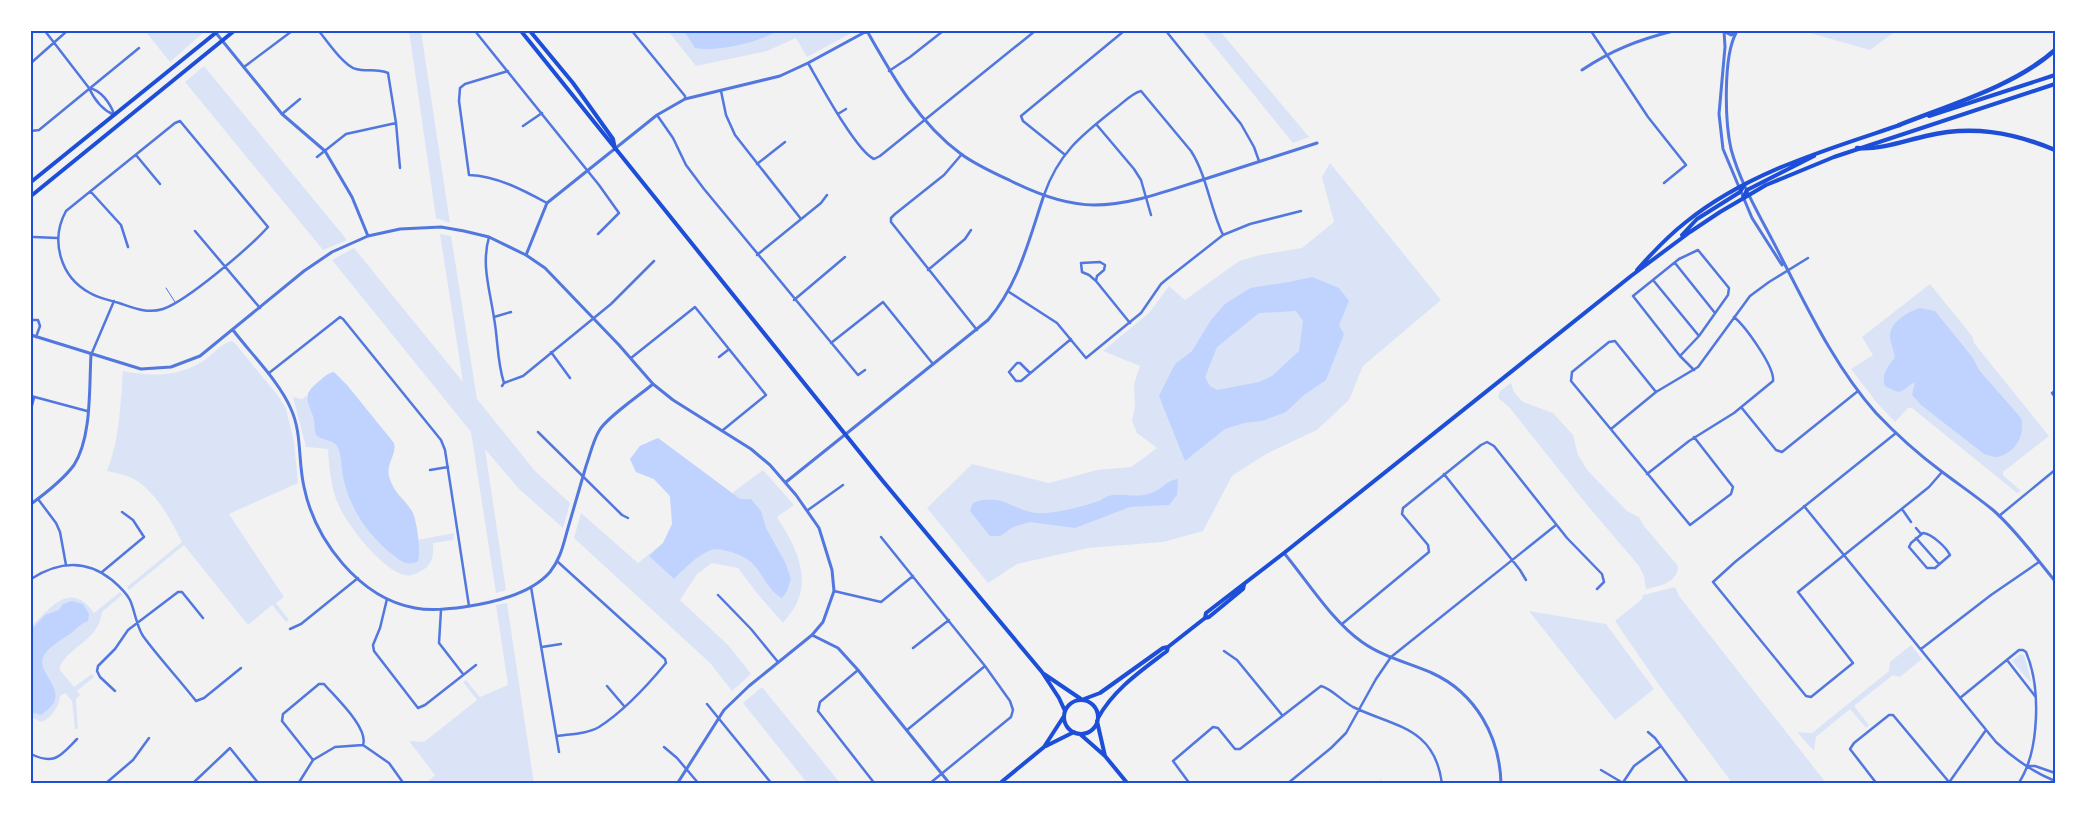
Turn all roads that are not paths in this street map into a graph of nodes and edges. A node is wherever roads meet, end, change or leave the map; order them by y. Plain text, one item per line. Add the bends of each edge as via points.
1 (45, 31) edge
2 (67, 31) edge
3 (234, 31) edge
4 (292, 31) edge
5 (319, 31) edge
6 (475, 31) edge
7 (521, 31) edge
8 (530, 31) edge
9 (632, 31) edge
10 (867, 31) edge
11 (943, 31) edge
12 (1035, 31) edge
13 (1124, 31) edge
14 (1166, 31) edge
15 (1591, 31) edge
16 (1673, 31) edge
17 (1724, 31) edge
18 (217, 32) edge
19 (1737, 32) edge
20 (222, 41) junction
21 (54, 43) junction
22 (140, 48) dead end
23 (2055, 50) edge
24 (1607, 54) junction
25 (31, 63) edge
26 (808, 63) junction
27 (244, 67) junction
28 (1582, 70) dead end
29 (508, 71) junction
30 (889, 71) junction
31 (2055, 75) edge
32 (2055, 84) edge
33 (89, 88) junction
34 (721, 91) junction
35 (300, 99) dead end
36 (685, 100) junction
37 (846, 109) dead end
38 (542, 113) junction
39 (282, 114) junction
40 (838, 114) junction
41 (114, 115) junction
42 (657, 115) junction
43 (925, 120) junction
44 (396, 123) junction
45 (121, 124) junction
46 (1096, 124) junction
47 (523, 126) dead end
48 (1899, 126) junction
49 (32, 132) edge
50 (785, 142) dead end
51 (1317, 143) dead end
52 (1858, 148) junction
53 (615, 149) junction
54 (2055, 150) edge
55 (325, 151) junction
56 (1822, 151) junction
57 (962, 154) junction
58 (1064, 154) junction
59 (136, 155) junction
60 (318, 157) dead end
61 (1260, 161) junction
62 (757, 164) junction
63 (400, 168) dead end
64 (587, 171) junction
65 (1203, 179) junction
66 (31, 182) edge
67 (1664, 183) dead end
68 (160, 184) dead end
69 (1745, 184) junction
70 (1739, 190) junction
71 (91, 192) junction
72 (1748, 192) junction
73 (827, 195) dead end
74 (1044, 195) junction
75 (31, 196) edge
76 (1146, 196) junction
77 (1743, 198) junction
78 (547, 203) junction
79 (1301, 211) dead end
80 (1151, 215) dead end
81 (801, 219) junction
82 (971, 230) dead end
83 (195, 231) dead end
84 (598, 234) dead end
85 (1223, 235) junction
86 (368, 236) junction
87 (34, 237) dead end
88 (57, 238) junction
89 (489, 238) junction
90 (1677, 241) junction
91 (128, 247) dead end
92 (757, 254) junction
93 (526, 255) junction
94 (845, 257) dead end
95 (1808, 258) dead end
96 (654, 261) dead end
97 (1675, 263) junction
98 (225, 265) junction
99 (1785, 267) junction
100 (928, 270) junction
101 (1787, 271) junction
102 (1631, 276) junction
103 (1654, 280) junction
104 (1096, 282) junction
105 (166, 288) dead end
106 (1008, 292) junction
107 (794, 300) junction
108 (114, 301) junction
109 (176, 303) junction
110 (260, 308) junction
111 (511, 312) dead end
112 (1715, 313) junction
113 (494, 317) junction
114 (1734, 317) junction
115 (594, 318) junction
116 (31, 320) edge
117 (1130, 323) junction
118 (233, 330) junction
119 (977, 330) junction
120 (31, 335) edge
121 (1700, 336) junction
122 (36, 337) junction
123 (1071, 339) junction
124 (831, 343) junction
125 (728, 350) junction
126 (551, 352) junction
127 (91, 355) junction
128 (1680, 356) junction
129 (719, 357) dead end
130 (631, 358) junction
131 (934, 365) junction
132 (865, 370) dead end
133 (1694, 370) junction
134 (1030, 373) junction
135 (268, 374) junction
136 (570, 378) dead end
137 (504, 382) junction
138 (653, 384) junction
139 (502, 386) dead end
140 (1656, 392) junction
141 (1858, 392) junction
142 (33, 397) edge
143 (1742, 407) junction
144 (31, 409) edge
145 (87, 411) junction
146 (1610, 429) junction
147 (724, 430) junction
148 (538, 432) dead end
149 (1896, 433) junction
150 (845, 434) junction
151 (1694, 437) junction
152 (448, 467) junction
153 (430, 470) dead end
154 (2055, 470) edge
155 (1942, 472) junction
156 (1444, 474) junction
157 (1647, 474) junction
158 (583, 477) junction
159 (786, 482) junction
160 (843, 485) dead end
161 (38, 499) junction
162 (31, 504) edge
163 (1804, 506) junction
164 (1901, 508) junction
165 (808, 510) junction
166 (122, 512) dead end
167 (1999, 516) junction
168 (628, 518) dead end
169 (1911, 522) dead end
170 (1556, 525) junction
171 (1916, 528) dead end
172 (1921, 534) junction
173 (881, 537) dead end
174 (1916, 538) junction
175 (1284, 553) junction
176 (1844, 554) junction
177 (1512, 560) junction
178 (558, 562) junction
179 (2039, 562) junction
180 (1939, 564) junction
181 (66, 565) junction
182 (102, 572) junction
183 (913, 576) junction
184 (31, 578) edge
185 (358, 578) junction
186 (1526, 580) dead end
187 (2055, 581) edge
188 (531, 587) junction
189 (1597, 590) dead end
190 (834, 591) junction
191 (718, 595) dead end
192 (387, 599) junction
193 (469, 606) junction
194 (441, 610) junction
195 (203, 618) dead end
196 (949, 620) junction
197 (138, 623) junction
198 (1342, 624) junction
199 (290, 629) dead end
200 (812, 634) junction
201 (561, 644) dead end
202 (542, 647) junction
203 (1168, 647) junction
204 (913, 648) dead end
205 (1921, 649) junction
206 (1224, 651) dead end
207 (1391, 657) junction
208 (2007, 660) junction
209 (779, 663) junction
210 (476, 665) dead end
211 (985, 666) junction
212 (240, 668) dead end
213 (858, 670) junction
214 (1042, 672) junction
215 (463, 674) junction
216 (607, 686) dead end
217 (115, 691) dead end
218 (2036, 697) junction
219 (1960, 698) junction
220 (1083, 699) junction
221 (707, 704) dead end
222 (624, 706) junction
223 (1360, 710) junction
224 (1065, 714) junction
225 (1282, 715) junction
226 (719, 716) junction
227 (1097, 719) junction
228 (1986, 730) junction
229 (907, 731) junction
230 (1074, 732) junction
231 (1648, 732) dead end
232 (1080, 734) junction
233 (557, 736) junction
234 (77, 738) dead end
235 (149, 738) dead end
236 (363, 745) junction
237 (1661, 746) junction
238 (664, 747) dead end
239 (1044, 747) junction
240 (559, 752) dead end
241 (31, 754) edge
242 (1105, 756) junction
243 (313, 760) junction
244 (2028, 766) junction
245 (687, 768) junction
246 (1601, 770) dead end
247 (2055, 773) edge
248 (942, 774) junction
249 (2055, 781) edge
250 (192, 783) edge
251 (1623, 783) edge
252 (1949, 783) edge
253 (105, 784) edge
254 (259, 784) edge
255 (298, 784) edge
256 (404, 784) edge
257 (677, 784) edge
258 (699, 784) edge
259 (772, 784) edge
260 (875, 784) edge
261 (929, 784) edge
262 (950, 784) edge
263 (998, 784) edge
264 (1128, 784) edge
265 (1190, 784) edge
266 (1287, 784) edge
267 (1442, 784) edge
268 (1501, 784) edge
269 (1689, 784) edge
270 (1877, 784) edge
271 (2018, 784) edge

1 - 21 street
2 - 21 street
3 - 20 main road
4 - 27 street
5 - 44 street via 348,65 388,73
6 - 29 street
7 - 53 main road
8 - 53 main road via 602,123 613,139
9 - 36 street
10 - 26 street
10 - 30 street
11 - 30 street
12 - 43 street
13 - 58 street via 1021,116
14 - 61 street via 1241,124
15 - 24 street
16 - 24 street
17 - 19 street via 1731,35
17 - 70 street via 1719,130 1724,154
18 - 20 street
18 - 41 main road
19 - 69 street via 1729,49 1727,127 1734,158
20 - 27 street
20 - 45 main road
21 - 25 street
21 - 33 street
22 - 33 street
23 - 48 highway via 2005,83
24 - 28 street
24 - 67 street via 1648,118 1686,165
26 - 34 street via 761,82
26 - 40 street
27 - 39 street
29 - 38 street
29 - 78 street via 460,88 469,175 516,187
30 - 43 street
31 - 48 main road
32 - 52 main road
33 - 41 street via 106,112
33 - 41 street via 97,89
33 - 49 street via 39,130
34 - 36 street
34 - 62 street via 730,126
35 - 39 street
36 - 42 street
37 - 40 street
38 - 47 street
38 - 64 street
39 - 55 street
40 - 43 street via 874,159
41 - 45 main road
41 - 66 main road
42 - 53 street
42 - 92 street via 686,165
43 - 57 street
44 - 55 street via 346,134
44 - 63 street
45 - 75 main road
46 - 58 street
46 - 65 street via 1141,91 1191,151
46 - 76 street via 1134,169
48 - 56 main road
50 - 62 street
51 - 61 street
52 - 54 highway via 1869,149 1931,134 1966,130 2012,135
52 - 72 main road
53 - 64 street
53 - 150 main road
55 - 60 street
55 - 86 street via 352,197
56 - 69 main road
56 - 72 main road
57 - 74 street via 988,170
57 - 100 street via 944,175 891,218 895,228
58 - 74 street
59 - 68 street
59 - 71 street
59 - 98 street via 180,121 268,227
61 - 65 street
62 - 81 street
64 - 78 street
64 - 84 street via 619,213
65 - 76 street
65 - 85 street
69 - 70 main road
69 - 72 street
70 - 77 street
70 - 90 main road via 1693,223
70 - 102 main road via 1684,223
71 - 88 street via 66,211
71 - 91 street via 121,225
72 - 77 main road
72 - 99 street
73 - 81 street
74 - 76 street via 1096,205
74 - 106 street
76 - 80 street
77 - 90 main road
77 - 99 street via 1760,231
78 - 93 street
79 - 85 street via 1250,224
81 - 92 street
82 - 100 street via 965,239
83 - 98 street
85 - 117 street via 1161,284 1147,306
86 - 89 street via 400,229 441,227
86 - 110 street via 315,263
87 - 88 street
88 - 108 street via 61,260 75,282 90,293
89 - 93 street
89 - 113 street via 485,274
90 - 102 main road
92 - 107 street
93 - 115 street via 545,268
94 - 107 street
95 - 101 street
96 - 115 street
97 - 103 street
97 - 112 street
97 - 112 street via 1698,250 1729,288 1728,295
98 - 109 street
98 - 110 street
99 - 101 street
100 - 119 street
101 - 114 street via 1750,296
101 - 141 street
102 - 175 main road
103 - 121 street
103 - 128 street via 1633,296
104 - 104 street via 1105,265 1100,262 1081,263 1082,272
104 - 117 street
105 - 109 lane
106 - 119 street
106 - 123 street via 1044,313
107 - 124 street
108 - 109 street via 144,311
108 - 127 street
110 - 118 street
111 - 113 street
112 - 121 street
113 - 137 street
114 - 133 street
114 - 143 street via 1753,338 1774,378
115 - 126 street
115 - 130 street
116 - 122 street via 38,320 40,326
117 - 123 street via 1086,358
118 - 127 street via 200,356 171,367 141,369
118 - 135 street
119 - 131 street
120 - 122 street
121 - 128 street
122 - 127 street
123 - 134 street
124 - 131 street via 883,302
124 - 132 street via 858,375
125 - 129 street
125 - 130 street via 695,307
125 - 147 street via 766,395
126 - 136 street
126 - 137 street via 522,376
127 - 145 street
128 - 133 street
130 - 138 street
131 - 150 street
133 - 140 street
134 - 134 street via 1018,382 1009,372 1020,363
135 - 152 street via 340,317 441,440
135 - 185 street via 284,395 294,417 303,483 316,522 339,558
137 - 139 street
138 - 147 street via 673,400
138 - 158 street via 599,429
140 - 146 street
140 - 146 street via 1615,341 1609,342 1572,372 1570,381
141 - 143 street via 1780,452
141 - 149 street
142 - 144 street
142 - 145 street
143 - 151 street
145 - 161 street via 82,448 74,464
146 - 157 street
147 - 159 street via 751,449
148 - 158 street
149 - 155 street
149 - 163 street
150 - 159 street
150 - 214 main road
151 - 157 street
151 - 157 street via 1733,487 1731,494 1690,525
152 - 153 street
152 - 193 street
154 - 167 street
155 - 164 street
155 - 167 street
156 - 170 street via 1487,442 1494,446
156 - 177 street
156 - 198 street via 1402,511 1430,549 1428,554
158 - 168 street
158 - 178 street
159 - 165 street
160 - 165 street
161 - 162 street
161 - 181 street via 60,532
163 - 176 street
163 - 176 street via 1713,582 1808,697 1853,663 1798,592
164 - 169 street
164 - 176 street
165 - 190 street via 819,528 832,570
166 - 182 street via 133,520 144,537
167 - 179 street
170 - 177 street
170 - 189 street via 1602,574 1604,582
171 - 172 street
172 - 174 street
172 - 180 street via 1927,534 1949,552 1950,555
173 - 183 street
174 - 180 street
174 - 180 street via 1910,548 1927,568 1935,568
175 - 198 street
175 - 203 main road via 1209,617
176 - 205 street
177 - 186 street
177 - 207 street
178 - 188 street via 548,575
178 - 222 street via 665,660 666,663 643,690
179 - 187 street
179 - 205 street
181 - 182 street via 88,566
181 - 184 street
182 - 197 street via 130,599
183 - 190 street via 881,602
183 - 196 street
185 - 192 street
185 - 199 street via 301,624
188 - 193 street via 513,596
188 - 202 street
190 - 200 street via 823,622
191 - 209 street via 752,629
192 - 194 street via 415,608
192 - 215 street via 373,645 376,656 418,708
193 - 194 street
194 - 215 street via 439,643
195 - 197 street via 182,592 178,592
196 - 204 street
196 - 211 street
197 - 212 street via 142,634 196,701
197 - 217 street via 128,630 98,666 100,677
198 - 207 street via 1363,643
200 - 209 street
200 - 213 street via 838,648
201 - 202 street
202 - 233 street
203 - 220 main road via 1100,693
203 - 227 main road via 1118,689
205 - 219 street
206 - 225 street via 1237,660
207 - 223 street
207 - 268 street via 1434,674 1470,702 1493,738
208 - 218 street
208 - 218 street via 2019,650 2026,652
208 - 219 street
209 - 226 street via 742,692
210 - 215 street
211 - 229 street
211 - 248 street via 1010,700 1011,718
213 - 229 street
213 - 260 street via 820,702 818,711
214 - 220 main road
214 - 224 main road
216 - 222 street
218 - 244 street
219 - 228 street
220 - 224 main road via 1070,704
220 - 227 main road via 1094,706
221 - 226 street
222 - 233 street via 598,728
223 - 225 street via 1321,686
223 - 266 street via 1342,738
223 - 267 street via 1408,729 1422,739 1437,762
224 - 230 main road via 1066,725
224 - 239 main road
225 - 265 street via 1238,750 1218,728 1211,728 1173,761
226 - 245 street
226 - 259 street
227 - 232 main road via 1092,729
227 - 242 main road
228 - 244 street via 2003,749
228 - 252 street
229 - 248 street
230 - 232 main road
230 - 239 main road
231 - 237 street
232 - 242 main road
233 - 240 street
234 - 241 street via 52,759 41,759
235 - 253 street via 132,760
236 - 243 street via 334,747
236 - 243 street via 365,740 360,727 324,684 319,684 283,714 282,721
236 - 256 street via 389,763
237 - 251 street via 1634,766
237 - 269 street
238 - 245 street
239 - 263 main road
242 - 264 main road
243 - 255 street
244 - 247 street
244 - 249 street via 2033,772
244 - 271 street
245 - 257 street
245 - 258 street
246 - 251 street
248 - 261 street
248 - 262 street
250 - 254 street via 230,748
252 - 270 street via 1896,717 1889,715 1851,746 1852,752

